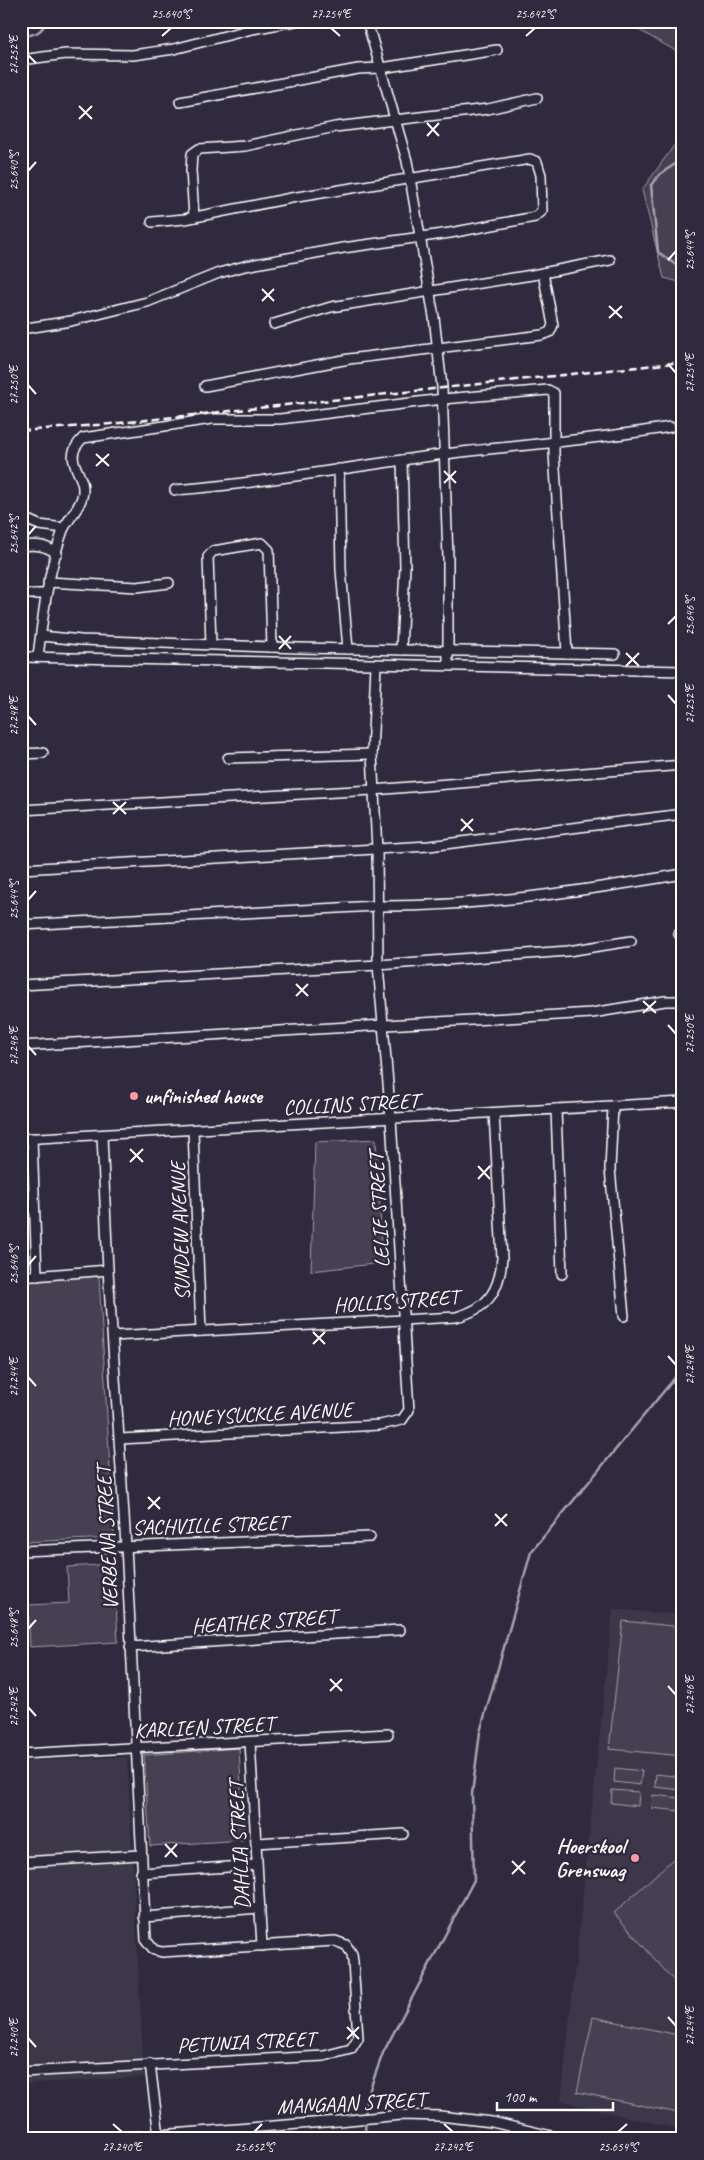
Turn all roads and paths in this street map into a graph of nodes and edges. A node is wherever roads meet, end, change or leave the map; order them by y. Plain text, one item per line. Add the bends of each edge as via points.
1 (295, 21) edge
2 (367, 21) edge
3 (497, 50) dead end
4 (21, 60) edge
5 (380, 68) junction
6 (537, 98) dead end
7 (180, 102) dead end
8 (395, 119) junction
9 (410, 178) junction
10 (194, 217) junction
11 (152, 222) dead end
12 (420, 237) junction
13 (610, 260) dead end
14 (543, 273) junction
15 (430, 292) junction
16 (274, 324) dead end
17 (21, 329) edge
18 (438, 349) junction
19 (205, 386) dead end
20 (443, 399) junction
21 (670, 427) dead end
22 (554, 442) junction
23 (445, 454) junction
24 (402, 460) junction
25 (339, 469) junction
26 (174, 490) dead end
27 (21, 516) edge
28 (64, 528) junction
29 (21, 546) edge
30 (57, 553) junction
31 (48, 582) junction
32 (169, 583) dead end
33 (21, 594) edge
34 (46, 594) junction
35 (41, 636) junction
36 (211, 644) junction
37 (272, 647) junction
38 (348, 649) junction
39 (400, 650) junction
40 (448, 651) junction
41 (567, 653) junction
42 (615, 654) dead end
43 (21, 657) edge
44 (38, 657) junction
45 (448, 664) junction
46 (376, 665) junction
47 (683, 671) edge
48 (43, 753) dead end
49 (21, 754) edge
50 (372, 754) junction
51 (228, 758) dead end
52 (683, 765) edge
53 (373, 790) junction
54 (21, 810) edge
55 (683, 814) edge
56 (378, 850) junction
57 (21, 869) edge
58 (683, 874) edge
59 (376, 906) junction
60 (21, 925) edge
61 (632, 941) dead end
62 (378, 965) junction
63 (21, 985) edge
64 (683, 1001) edge
65 (383, 1025) junction
66 (21, 1046) edge
67 (683, 1102) edge
68 (612, 1106) junction
69 (556, 1110) junction
70 (494, 1113) junction
71 (391, 1119) junction
72 (193, 1130) junction
73 (102, 1135) junction
74 (32, 1138) junction
75 (21, 1139) edge
76 (34, 1208) junction
77 (21, 1209) edge
78 (108, 1270) junction
79 (562, 1274) dead end
80 (21, 1276) edge
81 (37, 1276) junction
82 (624, 1316) dead end
83 (403, 1318) junction
84 (201, 1331) junction
85 (113, 1336) junction
86 (402, 1420) joint
87 (120, 1439) junction
88 (370, 1537) dead end
89 (126, 1546) junction
90 (21, 1551) edge
91 (400, 1630) dead end
92 (130, 1647) junction
93 (388, 1734) dead end
94 (250, 1742) junction
95 (136, 1748) junction
96 (21, 1754) edge
97 (404, 1834) dead end
98 (256, 1843) junction
99 (140, 1855) junction
100 (21, 1862) edge
101 (257, 1865) junction
102 (141, 1873) junction
103 (260, 1908) junction
104 (144, 1917) junction
105 (262, 1946) junction
106 (150, 2064) junction
107 (21, 2072) edge
108 (158, 2136) junction
109 (108, 2139) edge
110 (564, 2139) edge

1 - 4 street via 174,49 133,55 66,54
2 - 5 street
3 - 5 street
5 - 7 street via 358,69
5 - 8 street
6 - 8 street via 488,109
8 - 9 street
8 - 10 street via 335,127 245,146 199,149 192,154
9 - 10 street
9 - 12 street
9 - 12 street via 530,159 537,162 541,176 542,211 535,217
10 - 11 street
12 - 15 street
12 - 17 street via 245,266 147,302 71,321
13 - 14 street
14 - 15 street
14 - 18 street via 553,325 550,332
15 - 16 street via 331,307
15 - 18 street
18 - 19 street via 348,359
18 - 20 street
20 - 22 street via 548,390 554,394
20 - 23 street
20 - 28 street via 280,419 212,419 83,438 75,446 72,457 83,487 82,498
21 - 22 street
22 - 23 street
22 - 41 street
23 - 24 street
23 - 40 street
24 - 25 street
24 - 39 street via 405,567
25 - 26 street via 261,482
25 - 38 street via 340,570
27 - 28 street via 39,525
28 - 30 street
29 - 30 street via 46,546
30 - 31 street
31 - 32 street via 137,587
31 - 34 street
33 - 34 street
34 - 35 street
35 - 36 street
35 - 44 street
36 - 37 street
36 - 37 street via 208,557 213,551 262,543 269,550
37 - 38 street
38 - 39 street
39 - 40 street
40 - 41 street
40 - 45 street
41 - 42 street
43 - 44 street
44 - 46 street
45 - 46 street
45 - 47 street
46 - 50 street, LELIE STREET
48 - 49 street
50 - 51 street
50 - 53 street, LELIE STREET
52 - 53 street
53 - 54 street
53 - 56 street, LELIE STREET
55 - 56 street
56 - 57 street
56 - 59 street, LELIE STREET
58 - 59 street via 573,893
59 - 60 street
59 - 62 street, LELIE STREET
61 - 62 street via 568,951
62 - 63 street
62 - 65 street, LELIE STREET
64 - 65 street via 592,1013
65 - 66 street
65 - 71 street, LELIE STREET
67 - 68 street, COLLINS STREET
68 - 69 street, COLLINS STREET
68 - 82 street via 610,1169
69 - 70 street, COLLINS STREET
69 - 79 street
70 - 71 street, COLLINS STREET
70 - 83 street, HOLLIS STREET via 501,1276 478,1310 456,1317
71 - 72 street, COLLINS STREET
71 - 83 street, LELIE STREET
72 - 73 street, COLLINS STREET
72 - 84 street, SUNDEW AVENUE
73 - 74 street, COLLINS STREET
73 - 78 street, VERBENA STREET
74 - 75 street, COLLINS STREET
74 - 76 street
76 - 77 street
76 - 81 street
78 - 81 street
78 - 85 street, VERBENA STREET
80 - 81 street
83 - 84 street, HOLLIS STREET
83 - 86 street, LELIE STREET via 410,1402
84 - 85 street, HOLLIS STREET
85 - 87 street, VERBENA STREET
86 - 87 street, HONEYSUCKLE AVENUE via 380,1425
87 - 89 street, VERBENA STREET
88 - 89 street, SACHVILLE STREET
89 - 90 street, SACHVILLE STREET
89 - 92 street, VERBENA STREET
91 - 92 street, HEATHER STREET
92 - 95 street, VERBENA STREET
93 - 94 street, KARLIEN STREET
94 - 95 street, KARLIEN STREET
94 - 98 street, DAHLIA STREET
95 - 96 street, KARLIEN STREET
95 - 99 street, VERBENA STREET
97 - 98 street
98 - 101 street, DAHLIA STREET
99 - 100 street
99 - 102 street, VERBENA STREET
101 - 102 street
101 - 103 street, DAHLIA STREET
102 - 104 street, VERBENA STREET
103 - 104 street
103 - 105 street, DAHLIA STREET
104 - 105 street, VERBENA STREET via 146,1940 154,1950 162,1952
105 - 106 street, PETUNIA STREET via 334,1941 346,1945 352,1954 358,2038 351,2050 324,2056
106 - 107 street, PETUNIA STREET
106 - 108 street
108 - 109 street, MANGAAN STREET
108 - 110 street, MANGAAN STREET via 401,2115 465,2118

